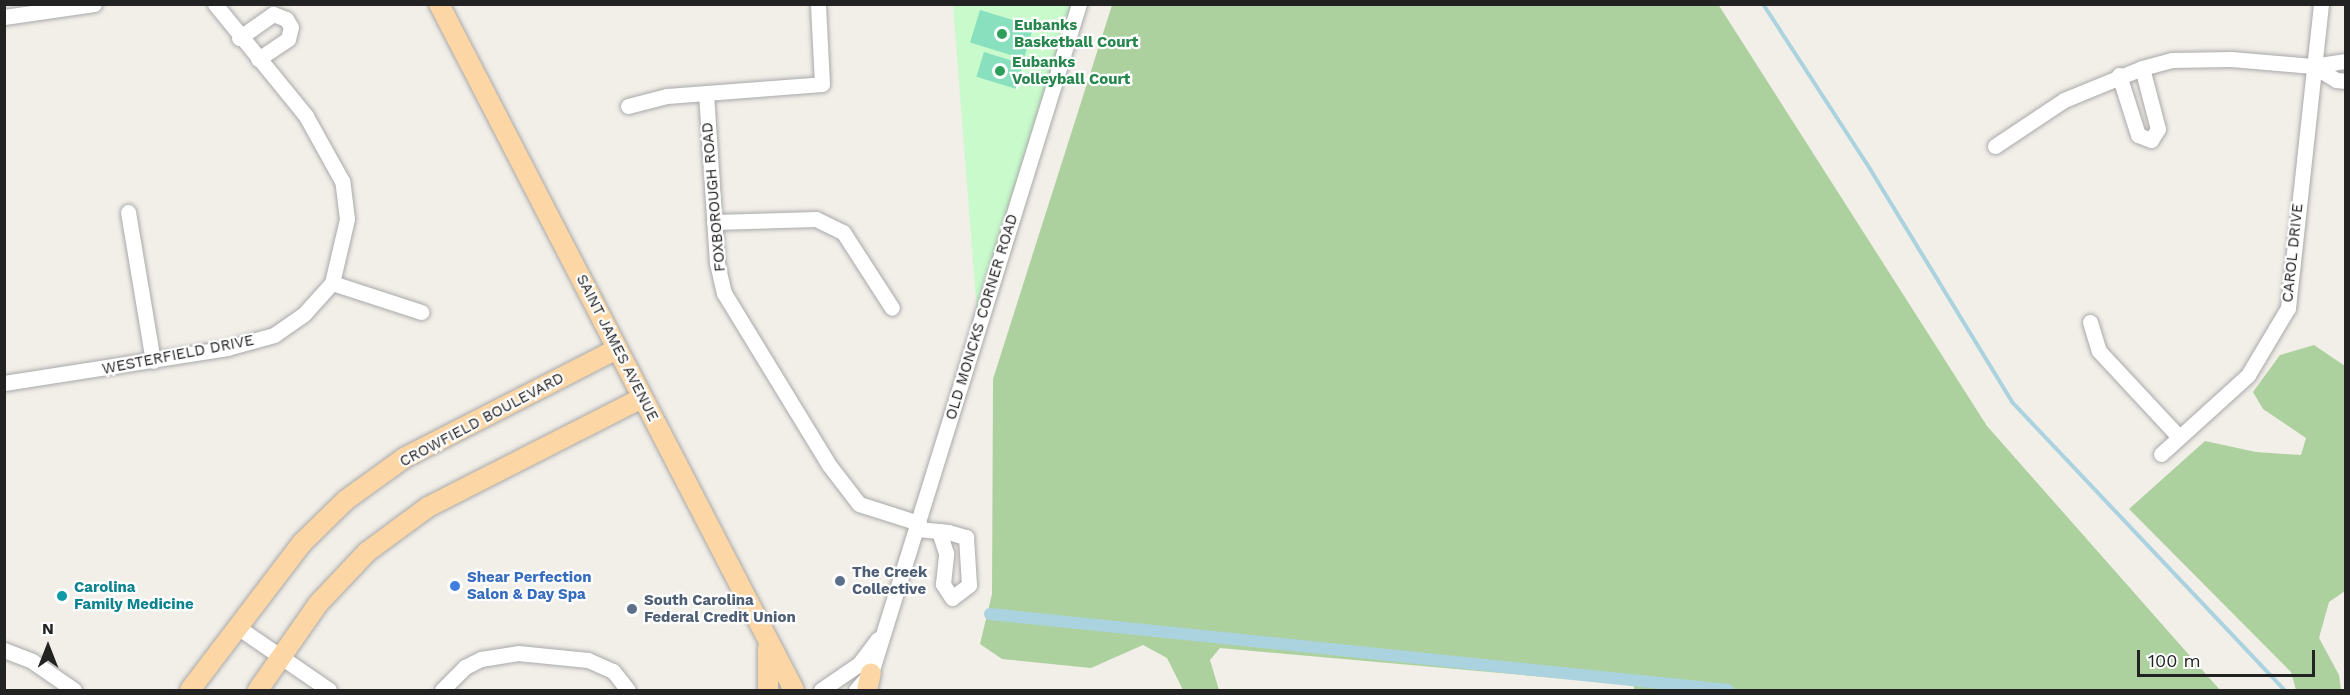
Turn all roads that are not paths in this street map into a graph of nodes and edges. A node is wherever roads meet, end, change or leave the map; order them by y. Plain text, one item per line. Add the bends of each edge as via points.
1 (94, 4) edge
2 (215, 4) edge
3 (439, 4) edge
4 (818, 4) edge
5 (1079, 4) edge
6 (2321, 4) edge
7 (4, 17) edge
8 (239, 38) junction
9 (258, 59) junction
10 (2346, 61) edge
11 (2313, 66) junction
12 (2142, 68) junction
13 (2119, 75) junction
14 (2346, 81) edge
15 (706, 93) junction
16 (628, 106) dead end
17 (1995, 146) dead end
18 (128, 212) dead end
19 (714, 222) junction
20 (332, 284) junction
21 (892, 308) dead end
22 (421, 312) dead end
23 (2090, 322) dead end
24 (617, 349) junction
25 (153, 361) junction
26 (4, 383) edge
27 (642, 398) junction
28 (2178, 436) junction
29 (2161, 453) dead end
30 (918, 526) junction
31 (939, 531) dead end
32 (236, 626) junction
33 (885, 630) junction
34 (768, 643) junction
35 (4, 650) edge
36 (280, 657) junction
37 (869, 682) edge
38 (74, 690) edge
39 (190, 690) edge
40 (258, 690) edge
41 (329, 690) edge
42 (442, 690) edge
43 (628, 690) edge
44 (768, 690) edge
45 (794, 690) edge
46 (821, 690) edge
47 (856, 690) edge

1 - 7 street
2 - 8 street
3 - 24 main road, SAINT JAMES AVENUE
4 - 15 street via 822,84
5 - 30 street, OLD MONCKS CORNER ROAD
6 - 11 street, CAROL DRIVE
8 - 9 street
8 - 9 street via 273,14 286,19 291,27 288,39
9 - 20 street via 306,116 342,181 347,219
10 - 11 street
11 - 12 street via 2231,59 2172,60
11 - 14 street via 2336,80
11 - 28 street, CAROL DRIVE via 2289,308 2248,375
12 - 13 street
12 - 13 street via 2158,129 2151,140 2138,135
13 - 17 street via 2064,100
15 - 16 street via 667,96
15 - 19 street, FOXBOROUGH ROAD
18 - 25 street
19 - 21 street via 816,219 843,232
19 - 30 street, FOXBOROUGH ROAD via 724,293 829,465 859,504
20 - 22 street
20 - 25 street, WESTERFIELD DRIVE via 304,314 274,335
23 - 28 street via 2099,351
24 - 27 main road, SAINT JAMES AVENUE
24 - 32 main road, CROWFIELD BOULEVARD via 404,458 346,500 302,543
25 - 26 street, WESTERFIELD DRIVE
27 - 34 main road, SAINT JAMES AVENUE
27 - 36 main road via 428,507 367,552 318,604
28 - 29 street, CAROL DRIVE
30 - 31 street, FOXBOROUGH ROAD
30 - 33 street, OLD MONCKS CORNER ROAD
32 - 36 street
32 - 39 main road, CROWFIELD BOULEVARD
33 - 37 street, OLD MONCKS CORNER ROAD
33 - 46 street via 860,664
34 - 44 main road
34 - 45 main road, SAINT JAMES AVENUE
35 - 38 street via 32,661
36 - 40 main road
36 - 41 street
37 - 47 street
42 - 43 street via 473,663 488,656 518,652 588,660 613,671

